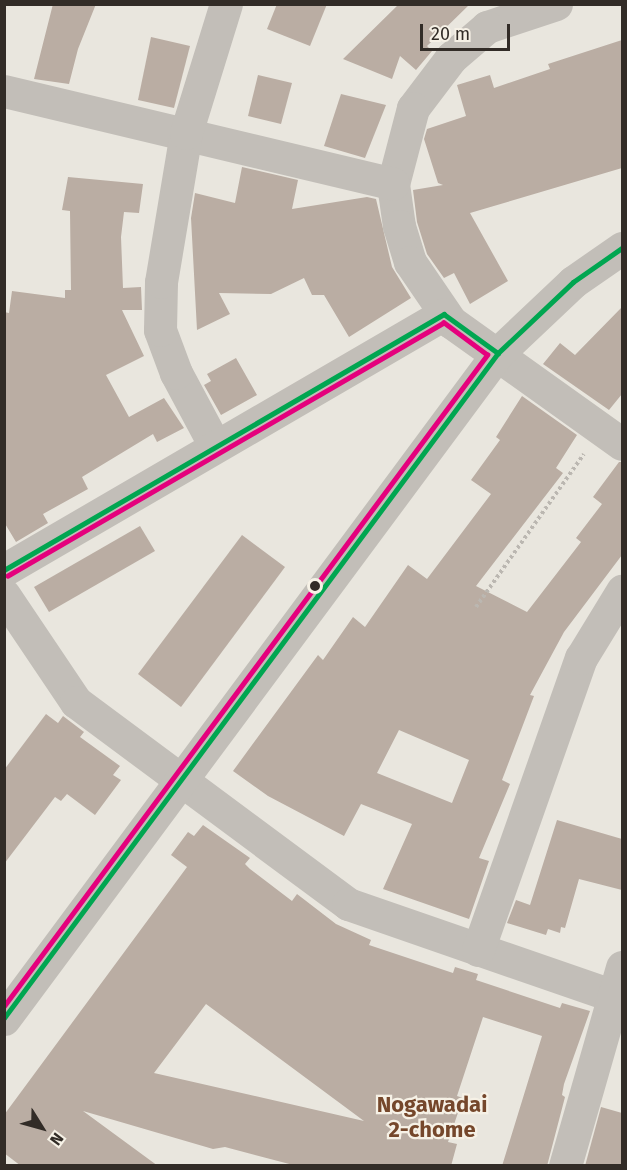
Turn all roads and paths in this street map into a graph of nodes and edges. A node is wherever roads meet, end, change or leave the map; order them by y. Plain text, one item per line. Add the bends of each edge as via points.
1 (226, 4) edge
2 (556, 4) edge
3 (4, 91) edge
4 (186, 133) junction
5 (393, 184) junction
6 (622, 248) edge
7 (444, 314) junction
8 (498, 353) junction
9 (612, 436) edge
10 (214, 446) junction
11 (4, 570) edge
12 (622, 591) edge
13 (4, 595) edge
14 (476, 607) dead end
15 (181, 782) junction
16 (478, 950) junction
17 (618, 981) edge
18 (4, 1019) edge
19 (566, 1166) edge

1 - 4 street
2 - 5 street via 486,27 451,58 413,108
3 - 4 street
4 - 5 street
4 - 10 street via 161,282 160,330 176,373
5 - 7 street via 399,226 410,262
6 - 8 street via 573,282
7 - 8 street
7 - 10 street
8 - 9 street
8 - 15 street
9 - 14 path
10 - 11 street
12 - 16 street via 581,658
13 - 15 street via 76,702
15 - 16 street via 348,904
15 - 18 street
16 - 17 street
17 - 19 street

